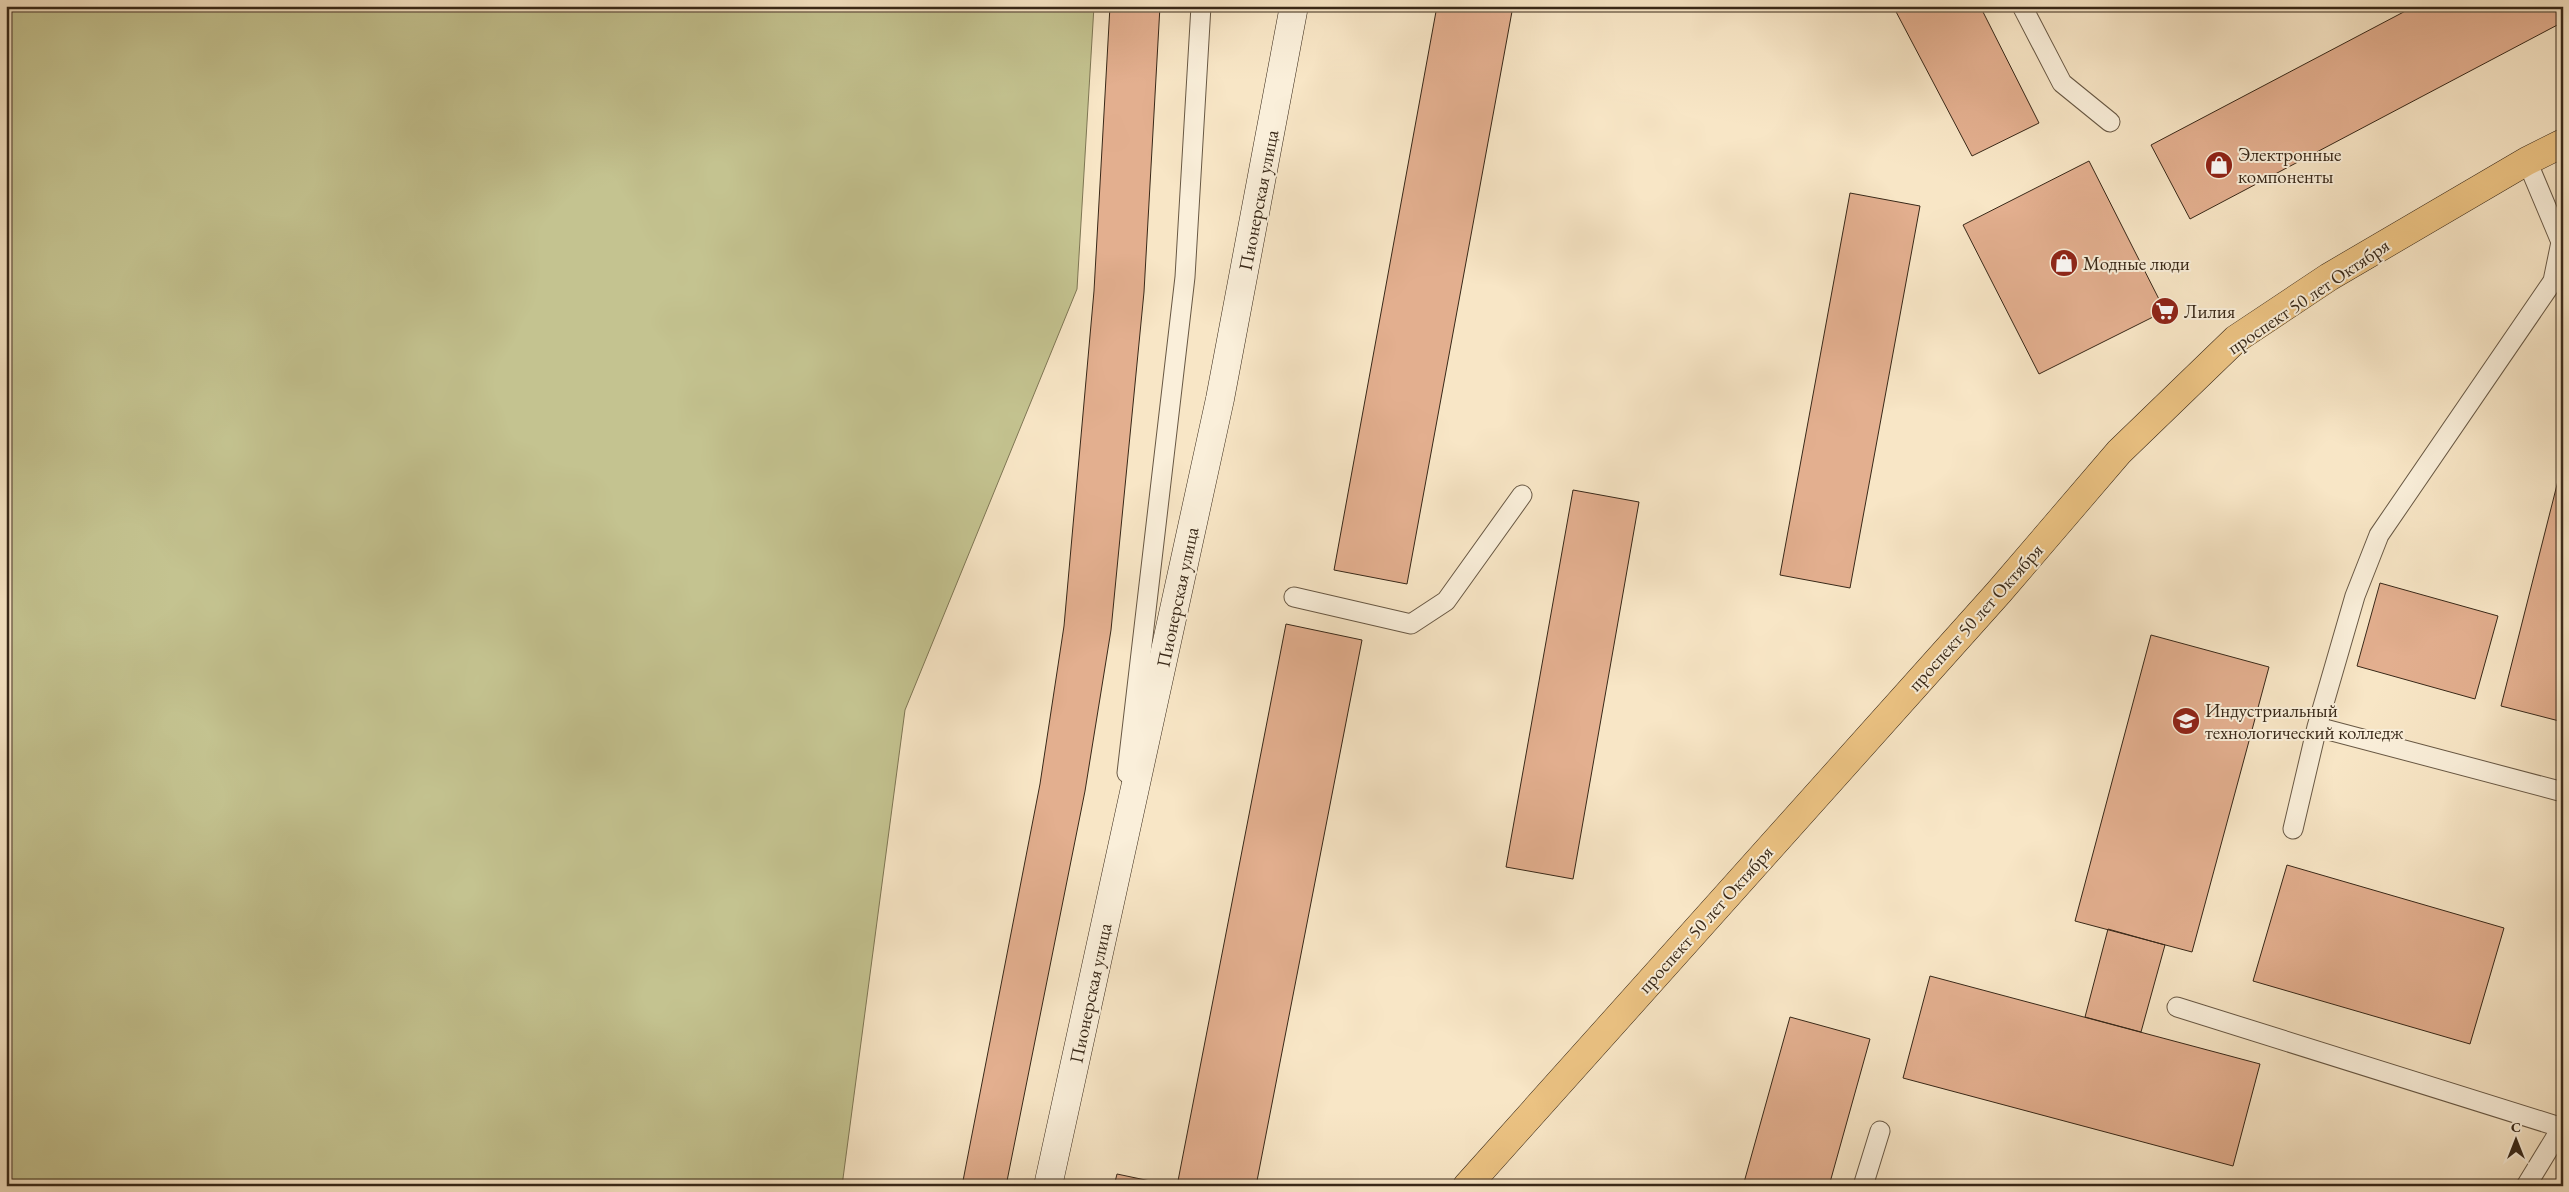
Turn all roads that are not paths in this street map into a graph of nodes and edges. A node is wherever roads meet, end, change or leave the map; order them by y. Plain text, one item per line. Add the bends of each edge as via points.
1 (1201, 6) edge
2 (1294, 6) edge
3 (2022, 6) edge
4 (2110, 122) dead end
5 (2563, 143) edge
6 (2527, 161) junction
7 (1522, 495) dead end
8 (1294, 597) dead end
9 (2318, 728) junction
10 (2563, 792) edge
11 (2293, 829) dead end
12 (1113, 890) junction
13 (2177, 1007) dead end
14 (2562, 1128) edge
15 (1880, 1131) dead end
16 (1048, 1186) edge
17 (1467, 1186) edge
18 (1864, 1186) edge
19 (2526, 1186) edge

1 - 12 lane via 1186,277
2 - 12 main road, Пионерская улица via 1220,399
3 - 4 lane via 2062,82
5 - 6 main road, проспект 50 лет Октября
6 - 9 lane via 2560,242 2552,281 2379,535 2355,596
6 - 17 main road, проспект 50 лет Октября via 2329,277 2236,339 2119,452 1992,600
7 - 8 lane via 1446,601 1411,624
9 - 10 lane
9 - 11 lane
12 - 16 main road, Пионерская улица
13 - 14 lane
14 - 19 lane
15 - 18 lane

